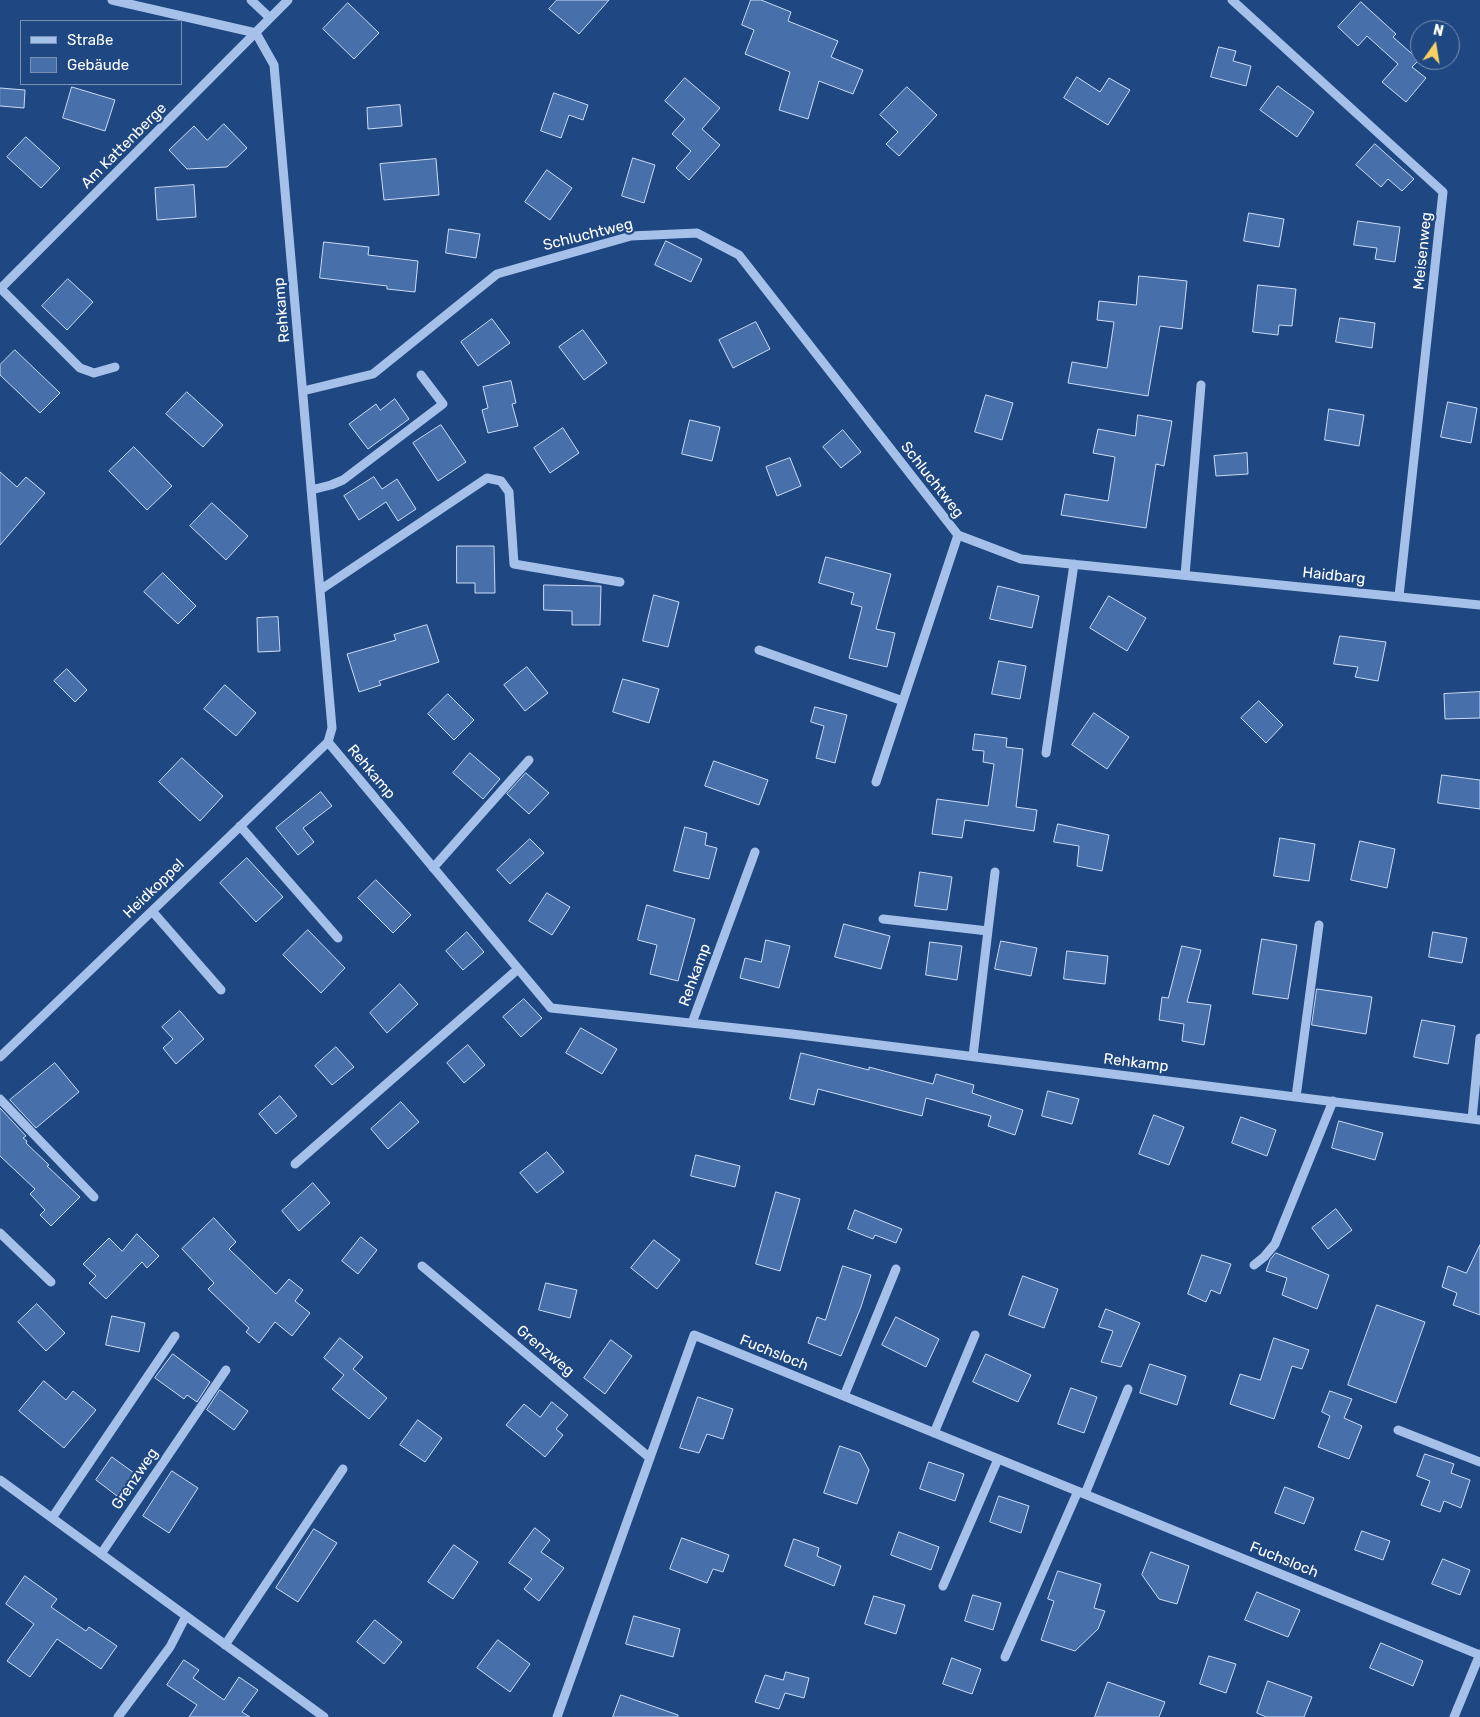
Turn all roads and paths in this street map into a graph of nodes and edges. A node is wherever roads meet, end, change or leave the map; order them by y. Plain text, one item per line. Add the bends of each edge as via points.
1 (112, 0) edge
2 (251, 0) edge
3 (288, 0) edge
4 (1232, 0) edge
5 (270, 18) junction
6 (256, 33) junction
7 (0, 289) edge
8 (115, 366) dead end
9 (421, 375) dead end
10 (1201, 385) dead end
11 (303, 392) junction
12 (311, 490) junction
13 (958, 535) junction
14 (1021, 559) joint
15 (1074, 564) junction
16 (1185, 575) junction
17 (620, 582) dead end
18 (320, 590) junction
19 (1399, 596) junction
20 (1480, 605) edge
21 (759, 650) dead end
22 (903, 701) junction
23 (328, 742) junction
24 (1046, 753) dead end
25 (529, 760) dead end
26 (876, 782) dead end
27 (240, 826) junction
28 (755, 852) dead end
29 (433, 868) junction
30 (995, 872) dead end
31 (152, 911) junction
32 (883, 919) dead end
33 (1318, 925) dead end
34 (988, 931) junction
35 (338, 938) dead end
36 (518, 969) junction
37 (220, 990) dead end
38 (692, 1023) junction
39 (1480, 1038) edge
40 (973, 1056) junction
41 (0, 1057) edge
42 (1296, 1097) junction
43 (0, 1099) edge
44 (1333, 1102) junction
45 (1476, 1119) edge
46 (296, 1164) dead end
47 (94, 1198) dead end
48 (0, 1233) edge
49 (1254, 1265) dead end
50 (422, 1266) dead end
51 (896, 1269) dead end
52 (51, 1282) dead end
53 (975, 1335) dead end
54 (175, 1336) dead end
55 (226, 1370) dead end
56 (1128, 1389) dead end
57 (844, 1396) junction
58 (1398, 1430) dead end
59 (934, 1433) junction
60 (650, 1458) junction
61 (998, 1459) junction
62 (1480, 1462) edge
63 (343, 1469) dead end
64 (0, 1480) edge
65 (1081, 1493) junction
66 (52, 1518) junction
67 (101, 1554) junction
68 (942, 1586) dead end
69 (186, 1616) junction
70 (225, 1645) junction
71 (1480, 1655) edge
72 (1005, 1657) dead end
73 (118, 1717) edge
74 (324, 1717) edge
75 (557, 1717) edge
76 (1454, 1717) edge

1 - 6 street
2 - 5 street
3 - 5 street, Am Kattenberge
4 - 19 street, Meisenweg via 1443,192
5 - 6 street, Am Kattenberge
6 - 7 street, Am Kattenberge
6 - 11 street, Rehkamp via 274,65
7 - 8 street via 80,368 94,373
9 - 12 street via 443,404 343,480
10 - 16 street
11 - 12 street, Rehkamp
11 - 13 street, Schluchtweg via 373,374 497,274 631,236 697,234 739,255
12 - 18 street, Rehkamp
13 - 14 street, Schluchtweg
13 - 22 street, Schluchtweg
14 - 15 street, Haidbarg
15 - 16 street, Haidbarg
15 - 24 street
16 - 19 street, Haidbarg
17 - 18 street via 514,564 510,492 501,481 487,478
18 - 23 street, Rehkamp via 332,728
19 - 20 street, Haidbarg
21 - 22 street
22 - 26 street, Schluchtweg
23 - 27 street, Heidkoppel
23 - 29 street, Rehkamp
25 - 29 street
27 - 31 street, Heidkoppel
27 - 35 street
28 - 38 street, Rehkamp
29 - 36 street, Rehkamp
30 - 34 street
31 - 37 street
31 - 41 street, Heidkoppel
32 - 34 street
33 - 42 street
34 - 40 street
36 - 38 street, Rehkamp via 551,1008
36 - 46 street
38 - 40 street, Rehkamp
39 - 45 street
40 - 42 street, Rehkamp
42 - 44 street, Rehkamp
43 - 47 street
44 - 45 street, Rehkamp
44 - 49 street via 1276,1244
48 - 52 street
50 - 60 street, Grenzweg
51 - 57 street
53 - 59 street
54 - 66 street
55 - 67 street, Grenzweg
56 - 65 street
57 - 59 street, Fuchsloch
57 - 60 street, Fuchsloch via 694,1335
58 - 62 street
59 - 61 street, Fuchsloch
60 - 75 street
61 - 65 street, Fuchsloch
61 - 68 street
63 - 70 street
64 - 66 street
65 - 71 street, Fuchsloch
65 - 72 street
66 - 67 street
67 - 69 street
69 - 70 street
69 - 73 street via 170,1647
70 - 74 street
71 - 76 street

